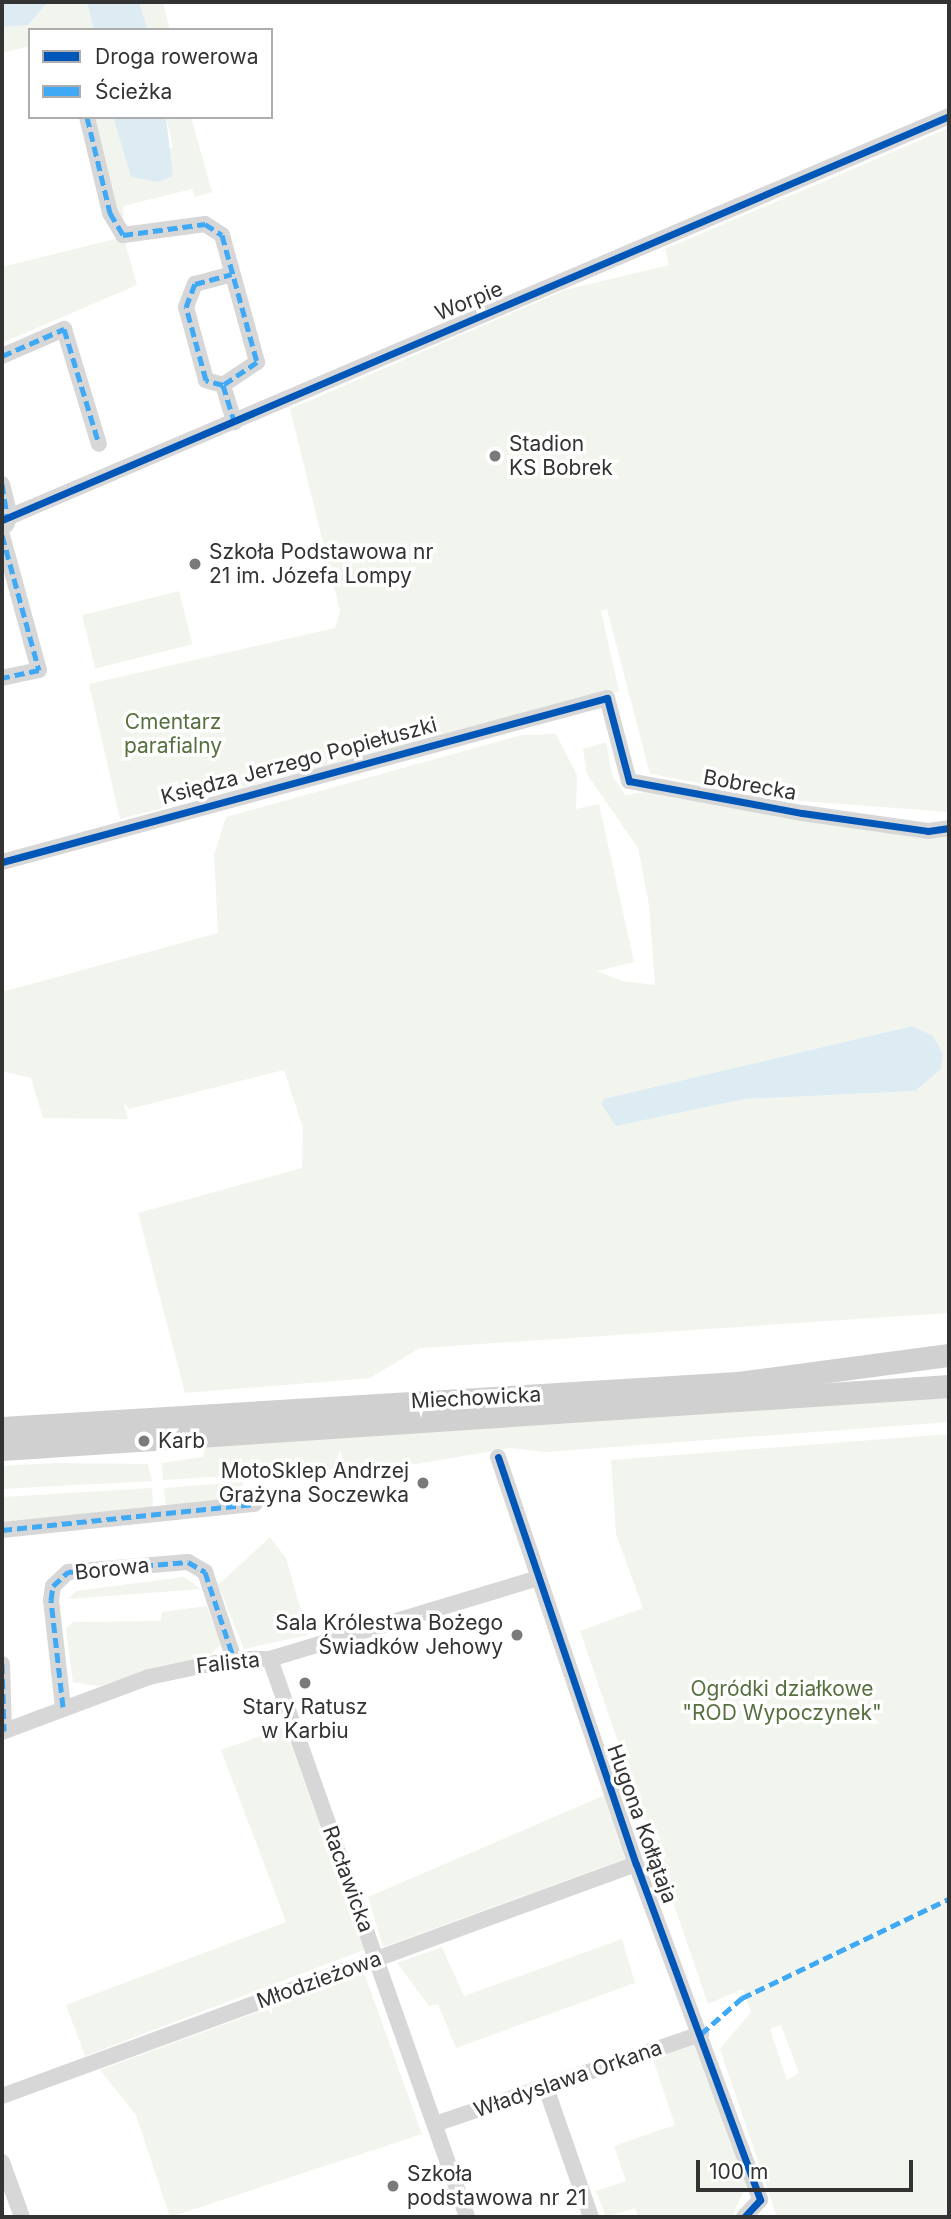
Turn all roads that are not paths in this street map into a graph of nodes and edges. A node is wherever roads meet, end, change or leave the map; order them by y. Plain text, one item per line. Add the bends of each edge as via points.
1 (949, 116) edge
2 (87, 119) edge
3 (232, 274) junction
4 (2, 356) edge
5 (223, 385) junction
6 (234, 422) junction
7 (99, 444) dead end
8 (2, 484) edge
9 (6, 518) edge
10 (2, 534) edge
11 (2, 678) edge
12 (607, 698) joint
13 (949, 828) edge
14 (2, 862) edge
15 (949, 1355) edge
16 (949, 1386) edge
17 (2, 1428) edge
18 (2, 1449) edge
19 (498, 1457) dead end
20 (254, 1504) dead end
21 (2, 1530) edge
22 (538, 1578) junction
23 (234, 1659) junction
24 (270, 1659) junction
25 (2, 1664) edge
26 (63, 1707) junction
27 (3, 1732) edge
28 (636, 1864) junction
29 (376, 1958) junction
30 (701, 2034) junction
31 (546, 2088) junction
32 (2, 2096) edge
33 (435, 2124) junction
34 (2, 2162) edge
35 (22, 2217) edge
36 (467, 2217) edge
37 (591, 2217) edge
38 (744, 2217) edge

1 - 6 street, Worpie
2 - 3 street via 110,214 123,235 205,224 222,235
3 - 5 street via 257,362
3 - 5 street via 195,284 186,307 206,380
4 - 7 street via 64,329
5 - 6 street
6 - 9 street, Worpie
8 - 9 street
9 - 10 street
10 - 11 street via 39,670
12 - 13 street, Bobrecka via 629,781 928,831
12 - 14 street, Księdza Jerzego Popiełuszki
15 - 17 main road, Miechowicka via 738,1383
16 - 18 main road, Miechowicka
19 - 22 street, Hugona Kołłątaja
20 - 21 street
22 - 24 street, Falista
22 - 28 street, Hugona Kołłątaja
23 - 24 street, Falista
23 - 26 street, Falista via 149,1677
23 - 26 street, Borowa via 205,1572 188,1562 68,1572 53,1586 51,1600
24 - 29 street, Racławicka
25 - 27 street
26 - 27 street, Falista
28 - 29 street, Młodzieżowa
28 - 30 street, Hugona Kołłątaja
29 - 32 street, Młodzieżowa
29 - 33 street, Racławicka
30 - 31 street, Władyslawa Orkana
30 - 38 street, Hugona Kołłątaja via 760,2200
31 - 33 street, Władyslawa Orkana
31 - 37 street
33 - 36 street, Racławicka
34 - 35 street

